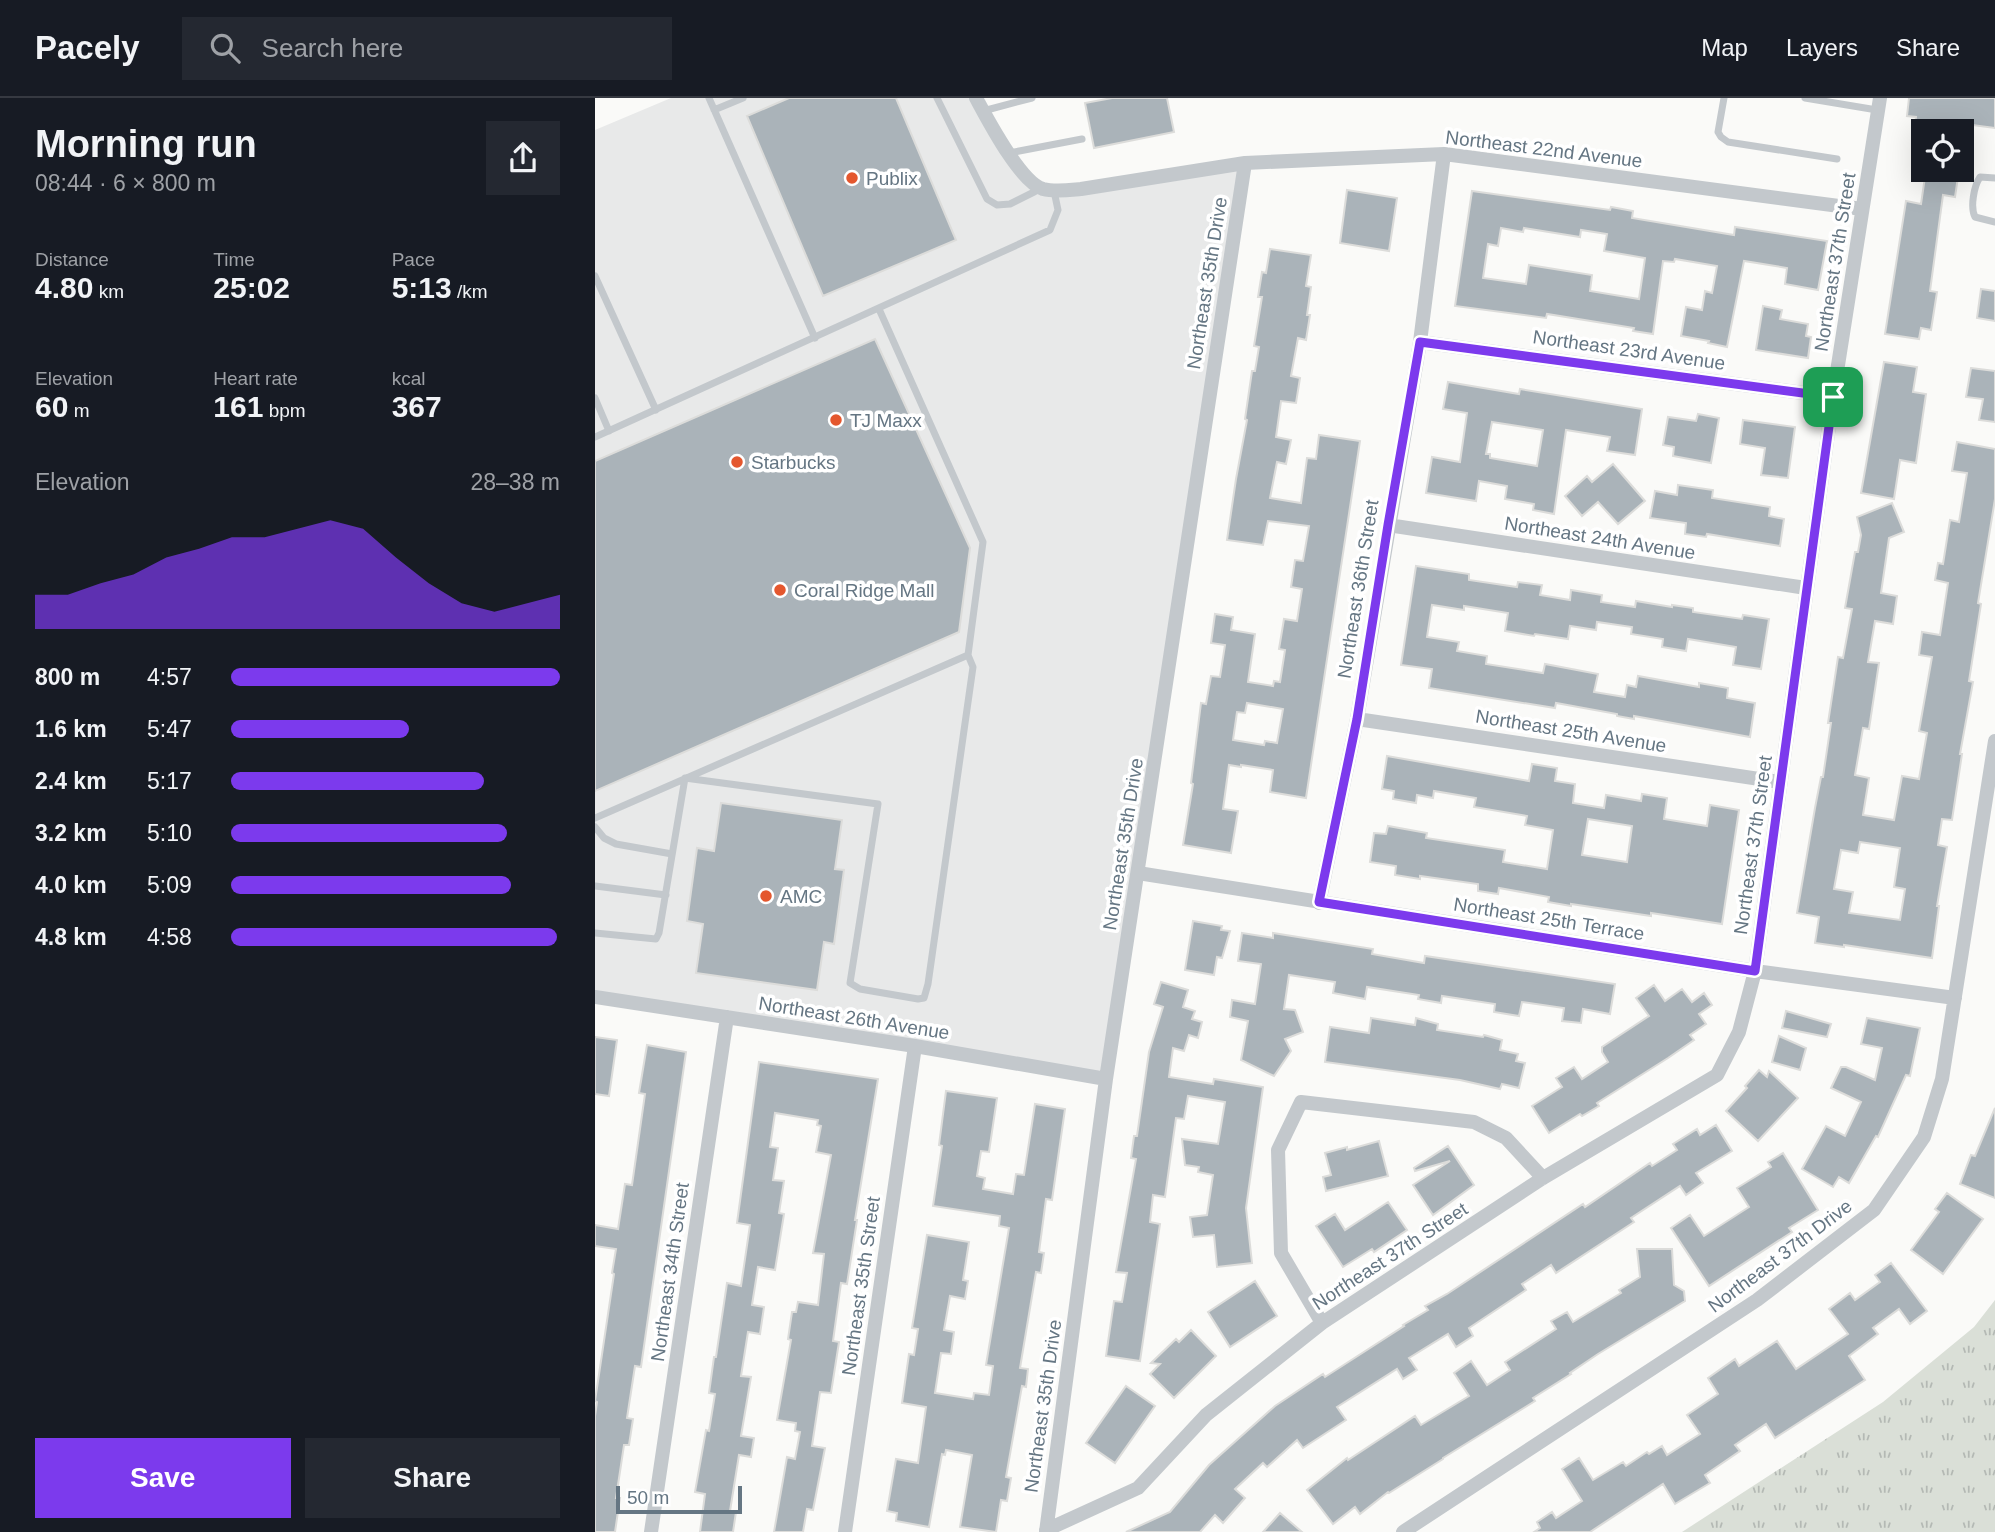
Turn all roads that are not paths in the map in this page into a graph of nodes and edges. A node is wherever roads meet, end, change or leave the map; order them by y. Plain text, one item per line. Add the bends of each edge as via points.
1 (709, 98) edge
2 (743, 98) edge
3 (937, 98) edge
4 (1032, 98) edge
5 (1724, 98) edge
6 (1805, 98) edge
7 (1840, 101) edge
8 (980, 104) edge
9 (1879, 104) edge
10 (714, 110) junction
11 (1082, 139) dead end
12 (1009, 153) junction
13 (1444, 154) junction
14 (1837, 159) dead end
15 (1245, 163) junction
16 (1995, 178) edge
17 (1047, 190) junction
18 (1863, 209) junction
19 (1995, 222) edge
20 (595, 276) edge
21 (879, 309) junction
22 (815, 338) junction
23 (1420, 342) junction
24 (1833, 397) junction
25 (595, 398) edge
26 (656, 410) junction
27 (609, 431) junction
28 (595, 437) edge
29 (1388, 525) junction
30 (1806, 588) junction
31 (968, 654) junction
32 (1357, 719) junction
33 (1995, 741) edge
34 (685, 778) junction
35 (1780, 782) junction
36 (595, 818) edge
37 (595, 827) edge
38 (672, 854) junction
39 (1138, 873) junction
40 (595, 886) edge
41 (666, 895) junction
42 (1319, 902) junction
43 (595, 933) edge
44 (1755, 971) junction
45 (595, 997) edge
46 (1955, 998) junction
47 (727, 1017) junction
48 (915, 1046) junction
49 (1106, 1079) junction
50 (1543, 1178) junction
51 (1322, 1323) junction
52 (1046, 1531) edge
53 (652, 1532) edge
54 (845, 1532) edge
55 (1403, 1532) edge

1 - 10 lane
2 - 10 lane
3 - 17 lane via 987,199 997,205 1010,204
4 - 8 lane
5 - 14 lane via 1718,132 1728,142
6 - 7 lane
7 - 9 lane
8 - 12 street
9 - 18 street, Northeast 37th Street
10 - 22 lane
11 - 12 lane
12 - 17 street via 1028,180
13 - 15 street, Northeast 22nd Avenue
13 - 18 street, Northeast 22nd Avenue
13 - 23 street, Northeast 36th Street
15 - 17 street, Northeast 22nd Avenue via 1081,189
15 - 39 street, Northeast 35th Drive
16 - 19 lane via 1977,181 1972,212
17 - 21 lane via 1058,210 1051,230
18 - 24 street, Northeast 37th Street
20 - 26 lane
21 - 22 lane
21 - 31 lane via 983,542
22 - 26 lane
23 - 24 street, Northeast 23rd Avenue
23 - 29 street, Northeast 36th Street
24 - 30 street, Northeast 37th Street
25 - 27 lane
26 - 27 lane
27 - 28 lane
29 - 30 street, Northeast 24th Avenue
29 - 32 street, Northeast 36th Street
30 - 35 street, Northeast 37th Street
31 - 34 lane
31 - 34 lane via 973,667 924,998 860,989 849,983 878,804
32 - 35 street, Northeast 25th Avenue
32 - 42 street, Northeast 36th Street
33 - 46 street, Northeast 37th Drive
34 - 36 lane
34 - 38 lane
35 - 44 street, Northeast 37th Street
37 - 38 lane via 616,844
38 - 41 lane
39 - 42 street, Northeast 25th Terrace
39 - 49 street, Northeast 35th Drive
40 - 41 lane
41 - 43 lane via 656,939
42 - 44 street, Northeast 25th Terrace
44 - 46 street, Northeast 25th Terrace
44 - 50 street, Northeast 37th Street via 1739,1032 1717,1075
45 - 47 street, Northeast 26th Avenue
46 - 55 street, Northeast 37th Drive via 1942,1079 1924,1137 1874,1210 1757,1300
47 - 48 street, Northeast 26th Avenue
47 - 53 street, Northeast 34th Street
48 - 49 street, Northeast 26th Avenue
48 - 54 street, Northeast 35th Street
49 - 52 street, Northeast 35th Drive
50 - 51 street, Northeast 37th Street
50 - 51 street via 1506,1138 1474,1122 1301,1102 1278,1150 1282,1253
51 - 52 street, Northeast 37th Street via 1206,1415 1138,1488

